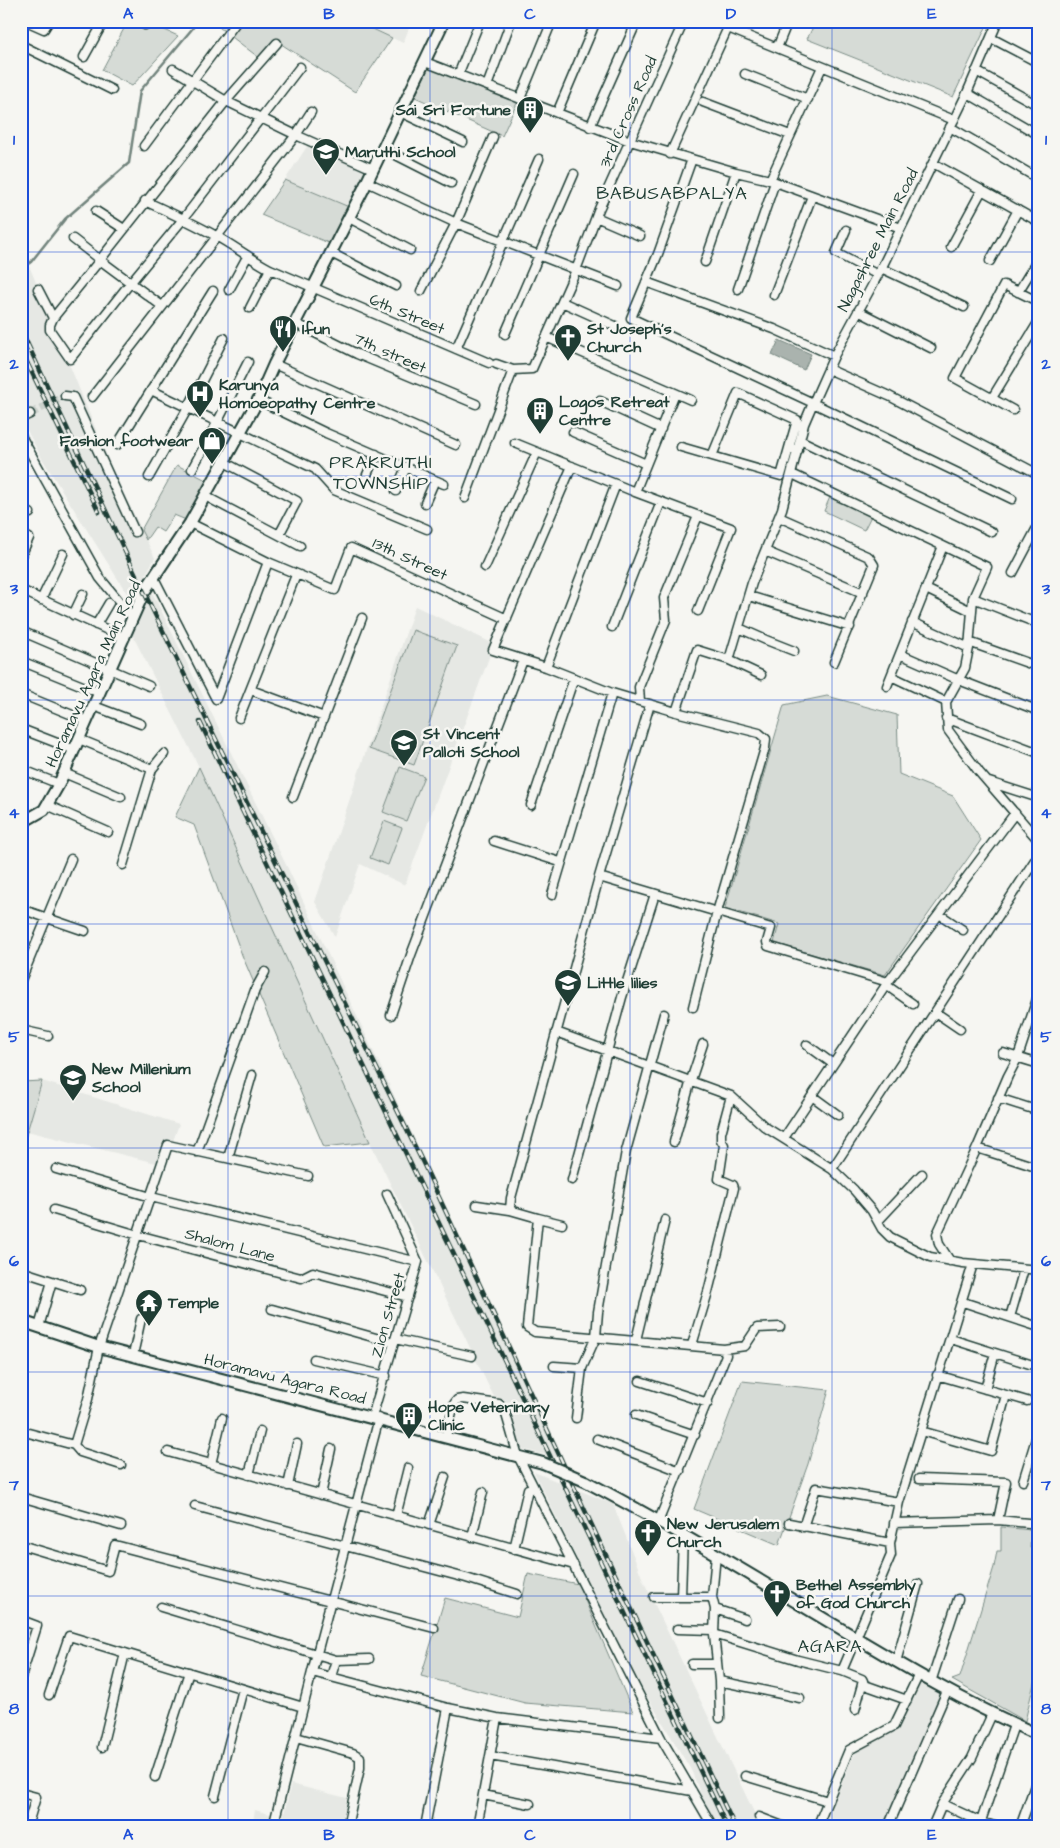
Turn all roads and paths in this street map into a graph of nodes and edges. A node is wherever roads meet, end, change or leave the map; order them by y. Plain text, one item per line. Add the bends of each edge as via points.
1 (26, 21) edge
2 (49, 21) edge
3 (104, 21) edge
4 (237, 21) edge
5 (444, 21) edge
6 (480, 21) edge
7 (511, 21) edge
8 (552, 21) edge
9 (596, 21) edge
10 (637, 21) edge
11 (684, 21) edge
12 (788, 21) edge
13 (998, 21) edge
14 (730, 25) edge
15 (991, 38) junction
16 (276, 43) dead end
17 (21, 45) edge
18 (778, 48) junction
19 (84, 57) dead end
20 (425, 62) junction
21 (1039, 63) edge
22 (300, 67) dead end
23 (822, 67) junction
24 (173, 69) dead end
25 (976, 71) junction
26 (745, 74) dead end
27 (458, 75) junction
28 (88, 79) junction
29 (192, 80) junction
30 (488, 86) junction
31 (84, 88) dead end
32 (112, 90) dead end
33 (967, 93) junction
34 (520, 99) junction
35 (808, 99) junction
36 (226, 101) junction
37 (703, 102) dead end
38 (1039, 106) edge
39 (311, 112) dead end
40 (400, 112) junction
41 (557, 113) junction
42 (260, 118) junction
43 (952, 123) junction
44 (590, 127) junction
45 (296, 135) junction
46 (790, 135) junction
47 (1039, 135) edge
48 (493, 137) dead end
49 (630, 141) junction
50 (463, 142) dead end
51 (144, 146) dead end
52 (382, 148) junction
53 (670, 154) junction
54 (539, 158) dead end
55 (692, 159) junction
56 (933, 163) junction
57 (373, 169) junction
58 (736, 172) junction
59 (574, 174) dead end
60 (1039, 179) edge
61 (773, 181) junction
62 (367, 182) junction
63 (451, 183) dead end
64 (982, 190) junction
65 (812, 196) junction
66 (146, 201) junction
67 (1018, 210) junction
68 (96, 211) dead end
69 (596, 217) junction
70 (184, 218) junction
71 (349, 218) junction
72 (1039, 222) edge
73 (456, 223) junction
74 (901, 228) junction
75 (124, 229) junction
76 (846, 230) dead end
77 (640, 236) dead end
78 (218, 237) junction
79 (73, 239) dead end
80 (502, 242) junction
81 (951, 247) dead end
82 (410, 250) dead end
83 (331, 254) junction
84 (540, 256) junction
85 (247, 257) junction
86 (1039, 258) edge
87 (100, 260) junction
88 (990, 261) dead end
89 (704, 262) dead end
90 (270, 269) junction
91 (576, 270) junction
92 (879, 271) junction
93 (131, 282) junction
94 (646, 282) junction
95 (396, 286) dead end
96 (618, 286) dead end
97 (38, 289) dead end
98 (314, 289) junction
99 (738, 289) dead end
100 (229, 290) dead end
101 (213, 291) dead end
102 (421, 291) dead end
103 (1018, 292) junction
104 (774, 295) dead end
105 (562, 302) junction
106 (1039, 302) edge
107 (162, 306) junction
108 (964, 307) dead end
109 (250, 308) dead end
110 (858, 310) junction
111 (53, 318) junction
112 (1039, 321) edge
113 (295, 323) junction
114 (615, 326) dead end
115 (505, 334) dead end
116 (546, 337) junction
117 (224, 338) dead end
118 (931, 348) dead end
119 (456, 350) junction
120 (834, 356) junction
121 (248, 362) dead end
122 (274, 364) junction
123 (828, 368) junction
124 (513, 370) junction
125 (151, 390) junction
126 (675, 393) junction
127 (65, 396) dead end
128 (92, 397) dead end
129 (992, 398) junction
130 (258, 400) junction
131 (690, 400) dead end
132 (600, 401) dead end
133 (813, 403) junction
134 (476, 404) dead end
135 (188, 408) junction
136 (1013, 410) dead end
137 (30, 414) tunnel mouth
138 (21, 418) edge
139 (217, 423) junction
140 (661, 429) junction
141 (573, 432) dead end
142 (239, 433) junction
143 (21, 436) edge
144 (800, 440) junction
145 (515, 443) dead end
146 (117, 445) dead end
147 (456, 445) dead end
148 (681, 447) dead end
149 (789, 448) junction
150 (798, 450) junction
151 (537, 452) junction
152 (376, 454) junction
153 (712, 456) junction
154 (224, 462) junction
155 (646, 464) junction
156 (572, 466) junction
157 (406, 467) junction
158 (192, 469) dead end
159 (792, 474) junction
160 (1038, 474) edge
161 (149, 477) dead end
162 (366, 477) dead end
163 (434, 480) junction
164 (444, 484) dead end
165 (616, 484) junction
166 (396, 490) dead end
167 (635, 492) junction
168 (205, 496) junction
169 (465, 498) dead end
170 (1012, 499) dead end
171 (661, 502) junction
172 (424, 503) dead end
173 (21, 509) edge
174 (30, 513) dead end
175 (698, 516) junction
176 (779, 517) junction
177 (190, 523) junction
178 (1039, 524) edge
179 (427, 530) dead end
180 (135, 532) dead end
181 (992, 532) dead end
182 (21, 534) edge
183 (279, 535) junction
184 (300, 546) dead end
185 (943, 546) junction
186 (765, 551) junction
187 (63, 554) dead end
188 (21, 556) edge
189 (268, 562) junction
190 (485, 567) dead end
191 (1013, 573) dead end
192 (296, 575) junction
193 (154, 578) junction
194 (926, 589) junction
195 (21, 590) edge
196 (863, 593) junction
197 (83, 594) dead end
198 (749, 596) junction
199 (973, 598) junction
200 (42, 600) junction
201 (109, 603) dead end
202 (698, 611) dead end
203 (972, 611) junction
204 (73, 615) junction
205 (133, 618) junction
206 (362, 618) dead end
207 (507, 619) junction
208 (912, 622) junction
209 (1039, 624) edge
210 (96, 625) junction
211 (612, 627) dead end
212 (850, 627) junction
213 (739, 628) junction
214 (21, 631) edge
215 (125, 638) junction
216 (969, 645) junction
217 (794, 651) dead end
218 (900, 654) junction
219 (524, 660) junction
220 (729, 660) junction
221 (21, 661) edge
222 (834, 662) dead end
223 (1039, 667) edge
224 (546, 668) junction
225 (111, 669) junction
226 (761, 675) dead end
227 (891, 676) junction
228 (574, 678) junction
229 (959, 680) junction
230 (149, 686) dead end
231 (887, 686) dead end
232 (251, 690) junction
233 (100, 693) junction
234 (612, 693) junction
235 (21, 694) edge
236 (640, 701) junction
237 (946, 702) junction
238 (650, 704) junction
239 (94, 706) junction
240 (1039, 710) edge
241 (676, 712) junction
242 (324, 717) junction
243 (239, 718) dead end
244 (946, 718) junction
245 (87, 721) junction
246 (142, 724) dead end
247 (21, 729) edge
248 (79, 739) junction
249 (75, 750) junction
250 (1039, 753) edge
251 (164, 754) dead end
252 (21, 769) edge
253 (152, 769) junction
254 (64, 773) junction
255 (989, 782) junction
256 (59, 784) junction
257 (121, 797) dead end
258 (293, 797) dead end
259 (1039, 798) edge
260 (47, 805) junction
261 (531, 805) dead end
262 (1015, 813) junction
263 (23, 820) edge
264 (108, 832) dead end
265 (494, 841) dead end
266 (1039, 841) edge
267 (1039, 854) edge
268 (71, 859) dead end
269 (560, 862) junction
270 (123, 865) dead end
271 (599, 877) junction
272 (655, 894) junction
273 (552, 895) dead end
274 (21, 909) edge
275 (717, 912) junction
276 (939, 914) junction
277 (47, 919) junction
278 (963, 930) dead end
279 (85, 931) dead end
280 (264, 972) dead end
281 (21, 980) edge
282 (887, 983) junction
283 (1039, 992) edge
284 (913, 1004) dead end
285 (693, 1007) dead end
286 (935, 1012) junction
287 (664, 1014) dead end
288 (391, 1015) dead end
289 (960, 1029) dead end
290 (21, 1030) edge
291 (556, 1032) junction
292 (48, 1036) dead end
293 (703, 1044) dead end
294 (807, 1046) dead end
295 (607, 1050) junction
296 (1003, 1053) dead end
297 (1018, 1057) junction
298 (834, 1064) junction
299 (1039, 1064) edge
300 (651, 1066) junction
301 (252, 1075) dead end
302 (691, 1080) junction
303 (731, 1096) junction
304 (812, 1096) junction
305 (998, 1098) junction
306 (1039, 1111) edge
307 (838, 1115) dead end
308 (784, 1138) junction
309 (674, 1142) dead end
310 (977, 1148) junction
311 (197, 1152) junction
312 (228, 1158) junction
313 (56, 1168) dead end
314 (1039, 1168) edge
315 (832, 1169) junction
316 (922, 1174) dead end
317 (308, 1176) dead end
318 (572, 1180) dead end
319 (387, 1194) dead end
320 (151, 1197) junction
321 (477, 1205) dead end
322 (54, 1210) dead end
323 (510, 1210) junction
324 (538, 1218) junction
325 (665, 1220) dead end
326 (878, 1221) junction
327 (562, 1224) dead end
328 (138, 1235) junction
329 (950, 1261) junction
330 (418, 1262) junction
331 (973, 1264) junction
332 (1024, 1269) junction
333 (1039, 1270) edge
334 (21, 1271) edge
335 (52, 1281) junction
336 (80, 1290) dead end
337 (408, 1297) junction
338 (962, 1302) junction
339 (272, 1309) dead end
340 (1010, 1317) junction
341 (141, 1320) dead end
342 (21, 1321) edge
343 (39, 1326) junction
344 (780, 1327) dead end
345 (1039, 1327) edge
346 (596, 1337) junction
347 (951, 1339) junction
348 (636, 1340) junction
349 (395, 1341) junction
350 (692, 1345) junction
351 (99, 1347) junction
352 (724, 1348) junction
353 (995, 1353) junction
354 (133, 1355) junction
355 (472, 1356) dead end
356 (314, 1359) dead end
357 (554, 1366) dead end
358 (1039, 1367) edge
359 (582, 1368) junction
360 (938, 1375) junction
361 (386, 1376) junction
362 (640, 1381) dead end
363 (985, 1389) junction
364 (1006, 1395) junction
365 (1027, 1401) dead end
366 (708, 1403) junction
367 (636, 1416) dead end
368 (222, 1418) dead end
369 (376, 1418) junction
370 (576, 1418) dead end
371 (1039, 1429) edge
372 (21, 1431) edge
373 (260, 1431) dead end
374 (921, 1432) junction
375 (694, 1435) junction
376 (446, 1436) junction
377 (597, 1438) dead end
378 (297, 1444) dead end
379 (74, 1445) junction
380 (331, 1449) dead end
381 (168, 1452) dead end
382 (518, 1456) junction
383 (211, 1464) junction
384 (121, 1465) dead end
385 (408, 1468) dead end
386 (680, 1470) junction
387 (249, 1475) junction
388 (445, 1476) dead end
389 (919, 1479) dead end
390 (1023, 1481) dead end
391 (288, 1486) junction
392 (528, 1489) dead end
393 (482, 1492) dead end
394 (321, 1495) junction
395 (21, 1497) edge
396 (898, 1502) junction
397 (356, 1505) junction
398 (194, 1506) dead end
399 (396, 1516) junction
400 (659, 1520) junction
401 (998, 1520) junction
402 (894, 1523) junction
403 (789, 1524) dead end
404 (1039, 1524) edge
405 (429, 1525) junction
406 (122, 1526) dead end
407 (803, 1526) junction
408 (683, 1534) junction
409 (472, 1537) junction
410 (890, 1544) junction
411 (21, 1545) edge
412 (346, 1546) junction
413 (514, 1549) junction
414 (716, 1555) junction
415 (574, 1565) junction
416 (918, 1584) dead end
417 (517, 1594) dead end
418 (654, 1597) dead end
419 (681, 1597) junction
420 (712, 1597) junction
421 (958, 1599) dead end
422 (331, 1600) junction
423 (161, 1607) dead end
424 (715, 1609) junction
425 (745, 1619) dead end
426 (21, 1620) edge
427 (434, 1628) dead end
428 (677, 1629) dead end
429 (714, 1632) junction
430 (857, 1638) junction
431 (125, 1653) junction
432 (317, 1654) junction
433 (369, 1659) dead end
434 (336, 1660) junction
435 (896, 1662) junction
436 (692, 1664) dead end
437 (716, 1664) junction
438 (842, 1671) junction
439 (189, 1672) junction
440 (312, 1672) junction
441 (919, 1674) junction
442 (21, 1676) edge
443 (331, 1677) junction
444 (719, 1682) junction
445 (932, 1682) junction
446 (862, 1684) junction
447 (243, 1689) junction
448 (948, 1691) junction
449 (49, 1695) dead end
450 (800, 1698) dead end
451 (907, 1700) junction
452 (303, 1707) junction
453 (448, 1708) junction
454 (855, 1710) dead end
455 (992, 1714) junction
456 (498, 1718) junction
457 (720, 1718) dead end
458 (1014, 1725) junction
459 (1039, 1735) edge
460 (296, 1737) junction
461 (661, 1738) junction
462 (102, 1747) dead end
463 (490, 1756) junction
464 (1039, 1774) edge
465 (745, 1776) dead end
466 (155, 1777) dead end
467 (692, 1791) junction
468 (21, 1793) edge
469 (483, 1795) junction
470 (215, 1796) dead end
471 (828, 1801) junction
472 (530, 1804) dead end
473 (942, 1804) junction
474 (759, 1817) dead end
475 (709, 1823) edge
476 (980, 1824) edge
477 (27, 1827) edge
478 (273, 1827) edge
479 (347, 1827) edge
480 (425, 1827) edge
481 (477, 1827) edge
482 (713, 1827) edge
483 (785, 1827) edge
484 (817, 1827) edge
485 (888, 1827) edge
486 (932, 1827) edge
487 (998, 1827) edge
488 (1020, 1827) edge

1 - 2 street via 44,29
3 - 19 street
4 - 29 street
5 - 20 street, Horamavu Agara Main Road
6 - 27 street
7 - 30 street
8 - 34 street
9 - 41 street
10 - 44 street
11 - 49 street, 3rd Cross Road
12 - 18 street
13 - 15 street, Nagashree Main Road
14 - 18 street
14 - 53 street
15 - 21 street
15 - 25 street, Nagashree Main Road
16 - 36 street
17 - 28 street
18 - 23 street
20 - 27 street
20 - 40 street, Horamavu Agara Main Road
22 - 42 street
23 - 35 street
23 - 43 street
24 - 29 street
25 - 33 street, Nagashree Main Road
25 - 38 street
26 - 35 street
27 - 30 street
28 - 31 street
28 - 32 street
29 - 36 street
29 - 51 street
30 - 34 street
33 - 43 street, Nagashree Main Road
33 - 47 street
34 - 41 street
35 - 46 street
36 - 42 street
36 - 66 street
37 - 46 street
39 - 45 street
40 - 50 street
40 - 52 street, Horamavu Agara Main Road
41 - 44 street
42 - 45 street
42 - 70 street
43 - 56 street, Nagashree Main Road
43 - 60 street
44 - 49 street
45 - 57 street
45 - 78 street
46 - 61 street
48 - 73 street
49 - 53 street
49 - 69 street, 3rd Cross Road
52 - 57 street, Horamavu Agara Main Road
52 - 63 street
53 - 55 street
54 - 80 street
55 - 58 street
55 - 94 street
56 - 64 street
56 - 74 street, Nagashree Main Road
57 - 62 street, Horamavu Agara Main Road
58 - 61 street
58 - 89 street
59 - 84 street
61 - 65 street
61 - 99 street
62 - 71 street, Horamavu Agara Main Road
62 - 73 street
64 - 67 street
64 - 81 street
65 - 74 street
65 - 104 street
66 - 70 street, 6th Street
66 - 75 street
67 - 72 street
67 - 88 street
68 - 75 street
69 - 77 street
69 - 91 street, 3rd Cross Road
70 - 78 street, 6th Street
70 - 93 street
71 - 82 street
71 - 83 street, Horamavu Agara Main Road
73 - 80 street
73 - 102 street
74 - 92 street, Nagashree Main Road
75 - 87 street
76 - 92 street via 836,253
78 - 85 street, 6th Street
78 - 107 street
79 - 87 street
80 - 84 street
80 - 119 street
83 - 95 street
83 - 98 street, Horamavu Agara Main Road
84 - 91 street
84 - 115 street
85 - 90 street, 6th Street
85 - 100 street
86 - 103 street
87 - 93 street
87 - 111 street
90 - 98 street, 6th Street
90 - 109 street
91 - 96 street
91 - 105 street, 3rd Cross Road
92 - 108 street
92 - 110 street, Nagashree Main Road
93 - 107 street
93 - 111 street via 70,359 50,330
94 - 120 street via 774,329
94 - 133 street via 631,318
97 - 111 street
98 - 113 street, Horamavu Agara Main Road
98 - 119 street, 6th Street
101 - 125 street
103 - 106 street
103 - 129 street via 1004,285 955,378
105 - 114 street
105 - 116 street, 3rd Cross Road
107 - 128 street
110 - 118 street
110 - 120 street, Nagashree Main Road
112 - 129 street
113 - 122 street, Horamavu Agara Main Road
113 - 134 street, 7th street via 357,354
116 - 124 street, 3rd Cross Road via 532,369
116 - 126 street
117 - 135 street
119 - 124 street, 6th Street
120 - 123 street, Nagashree Main Road
121 - 139 street
122 - 130 street, Horamavu Agara Main Road
122 - 147 street
123 - 133 street, Nagashree Main Road
123 - 160 street
124 - 169 street
125 - 135 street
125 - 146 street
126 - 131 street
126 - 140 street
127 - 180 street via 73,397
129 - 136 street
130 - 142 street, Horamavu Agara Main Road
130 - 152 street
132 - 140 street
133 - 144 street, Nagashree Main Road
133 - 170 street
135 - 139 street
135 - 161 street
137 - 138 street
139 - 142 street
139 - 158 street
140 - 155 street
141 - 155 street
142 - 154 street, Horamavu Agara Main Road
142 - 179 street via 314,469 334,490
143 - 205 street via 100,578
144 - 150 street, Nagashree Main Road
144 - 181 street
145 - 151 street
148 - 153 street
149 - 150 street
149 - 153 street via 781,476
149 - 153 street via 797,420 738,393
150 - 159 street, Nagashree Main Road
151 - 156 street
151 - 190 street
152 - 157 street
152 - 162 street
154 - 168 street, Horamavu Agara Main Road
154 - 183 street via 297,501
155 - 167 street
156 - 165 street
156 - 207 street
157 - 163 street
157 - 166 street
159 - 176 street, Nagashree Main Road
159 - 185 street
163 - 164 street
163 - 172 street
165 - 167 street
165 - 224 street
167 - 171 street
168 - 177 street, Horamavu Agara Main Road
168 - 183 street
171 - 175 street
171 - 211 street
173 - 174 street
175 - 202 street via 731,528
175 - 236 street via 664,598 666,620 639,687
176 - 186 street, Nagashree Main Road
176 - 196 street via 869,557 874,565
177 - 189 street, 13th Street
177 - 193 street, Horamavu Agara Main Road
178 - 191 street
182 - 188 street via 31,534
183 - 184 street
185 - 194 street
185 - 199 street via 987,567
186 - 196 street
186 - 198 street, Nagashree Main Road
187 - 200 street
189 - 192 street, 13th Street
189 - 193 street via 216,699
192 - 207 street, 13th Street via 335,590 351,548
192 - 232 street
193 - 205 street, Horamavu Agara Main Road
194 - 203 street
194 - 208 street
195 - 200 street
196 - 212 street
197 - 204 street
198 - 212 street
198 - 213 street, Nagashree Main Road
199 - 203 street
199 - 209 street
200 - 204 street
201 - 210 street
203 - 216 street
204 - 210 street
205 - 215 street, Horamavu Agara Main Road
206 - 242 street
207 - 219 street via 493,650
208 - 216 street
208 - 218 street
210 - 215 street
212 - 222 street
213 - 217 street
213 - 220 street, Nagashree Main Road
214 - 225 street
215 - 225 street, Horamavu Agara Main Road
216 - 223 street
216 - 229 street
218 - 227 street
218 - 229 street
219 - 224 street
219 - 288 street
220 - 226 street
220 - 241 street via 697,650
221 - 233 street
224 - 228 street
225 - 230 street
225 - 233 street, Horamavu Agara Main Road
227 - 231 street
227 - 237 street
228 - 234 street
228 - 261 street
229 - 237 street
229 - 240 street
232 - 242 street
232 - 243 street
233 - 239 street, Horamavu Agara Main Road
234 - 236 street
234 - 269 street
235 - 245 street
236 - 238 street
237 - 244 street
238 - 241 street
238 - 271 street
239 - 245 street, Horamavu Agara Main Road
239 - 246 street
241 - 275 street via 759,733 766,739
242 - 258 street
244 - 250 street
244 - 255 street via 948,730
245 - 248 street, Horamavu Agara Main Road
247 - 249 street
248 - 249 street, Horamavu Agara Main Road
248 - 253 street
249 - 254 street, Horamavu Agara Main Road
251 - 253 street
252 - 256 street
253 - 270 street
254 - 256 street, Horamavu Agara Main Road
254 - 257 street
255 - 259 street
255 - 262 street
256 - 260 street, Horamavu Agara Main Road
260 - 263 street, Horamavu Agara Main Road via 44,810
260 - 264 street
262 - 266 street
262 - 276 street
265 - 269 street
267 - 286 street
268 - 277 street
269 - 273 street
271 - 272 street
271 - 291 street
272 - 275 street
272 - 295 street
274 - 277 street
275 - 282 street via 771,928 768,946
275 - 285 street
276 - 278 street
276 - 282 street
277 - 279 street
277 - 281 street
280 - 311 street
282 - 284 street
282 - 298 street
283 - 297 street
286 - 289 street
286 - 315 street
287 - 300 street
290 - 292 street
291 - 295 street
291 - 323 street via 510,1198
293 - 302 street
294 - 298 street
295 - 300 street
295 - 318 street
296 - 297 street
297 - 299 street
297 - 305 street
298 - 304 street
300 - 302 street
300 - 346 street via 626,1151
301 - 312 street
302 - 303 street
302 - 309 street
303 - 308 street via 765,1128
303 - 350 street via 721,1134 724,1145 719,1179 734,1188
304 - 307 street
304 - 308 street
305 - 306 street
305 - 310 street
308 - 315 street
310 - 314 street
310 - 329 street via 937,1234 939,1244
311 - 312 street
311 - 320 street via 168,1145
312 - 317 street
313 - 320 street
315 - 326 street via 854,1190
316 - 326 street
319 - 330 street, Zion Street
320 - 328 street
320 - 330 street
321 - 323 street
322 - 328 street, Shalom Lane
323 - 324 street
324 - 327 street
324 - 346 street via 527,1327 535,1332
325 - 348 street
326 - 329 street via 890,1236 930,1257
328 - 337 street, Shalom Lane via 301,1278 313,1272
328 - 351 street
329 - 331 street
330 - 337 street, Zion Street
331 - 332 street
331 - 338 street
332 - 333 street
332 - 340 street
334 - 335 street
335 - 336 street
335 - 343 street
337 - 349 street, Zion Street
338 - 340 street
338 - 347 street
339 - 349 street
340 - 345 street
341 - 354 street
342 - 343 street, Horamavu Agara Road
343 - 351 street, Horamavu Agara Road
344 - 352 street via 757,1328 745,1346
346 - 348 street
346 - 359 street
347 - 353 street
347 - 360 street
348 - 350 street
349 - 355 street
349 - 361 street, Zion Street
350 - 352 street
351 - 354 street, Horamavu Agara Road
351 - 379 street
352 - 366 street via 726,1355
353 - 358 street
353 - 363 street
354 - 369 street, Horamavu Agara Road
356 - 361 street
357 - 359 street
359 - 370 street
360 - 363 street
360 - 374 street
361 - 369 street, Zion Street
362 - 366 street
363 - 364 street
364 - 365 street
364 - 374 street via 991,1451
366 - 375 street
367 - 375 street
368 - 383 street
369 - 376 street, Horamavu Agara Road
369 - 397 street, Zion Street
371 - 390 street
372 - 379 street
373 - 387 street
374 - 396 street
375 - 386 street
376 - 382 street, Horamavu Agara Road
376 - 382 street via 457,1400 492,1402 505,1411
377 - 386 street
378 - 391 street
379 - 384 street via 80,1452
380 - 394 street
381 - 383 street
382 - 400 street, Horamavu Agara Road, bridge via 585,1481
382 - 415 street
383 - 387 street
385 - 399 street
386 - 400 street
387 - 391 street
388 - 405 street
389 - 401 street via 1006,1482
391 - 394 street
392 - 413 street
393 - 409 street
394 - 397 street
395 - 406 street
396 - 402 street
396 - 407 street via 816,1488
397 - 399 street
397 - 412 street, Zion Street
398 - 412 street
399 - 405 street
400 - 408 street
401 - 402 street
401 - 404 street
402 - 410 street
403 - 407 street
405 - 409 street
407 - 410 street
408 - 414 street
408 - 419 street
409 - 413 street
410 - 430 street via 890,1555
411 - 422 street via 108,1571 115,1545
412 - 417 street
412 - 422 street, Zion Street
413 - 415 street
414 - 420 street
414 - 430 street
415 - 461 street
416 - 435 street
418 - 419 street
419 - 420 street
420 - 424 street
421 - 445 street
422 - 427 street
422 - 432 street, Zion Street
423 - 432 street
424 - 425 street
424 - 429 street
426 - 442 street via 37,1626
428 - 429 street
429 - 437 street
429 - 438 street
430 - 435 street
430 - 438 street
431 - 439 street
431 - 449 street via 69,1636
431 - 462 street
432 - 434 street
432 - 440 street, Zion Street
433 - 434 street
434 - 443 street
435 - 441 street
436 - 437 street
437 - 444 street
438 - 446 street via 862,1679
439 - 447 street
439 - 466 street
440 - 443 street
440 - 452 street, Zion Street
441 - 445 street
441 - 451 street
443 - 453 street
444 - 450 street
444 - 457 street
445 - 448 street
446 - 451 street
446 - 454 street
447 - 452 street
447 - 470 street
448 - 455 street
448 - 485 street
451 - 471 street via 894,1726 849,1750
452 - 460 street, Zion Street
453 - 456 street
453 - 480 street
455 - 458 street
455 - 473 street via 972,1758
456 - 461 street
456 - 463 street
458 - 459 street
458 - 476 street
460 - 478 street, Zion Street
460 - 479 street via 360,1757
461 - 467 street
463 - 467 street
463 - 469 street
464 - 488 street
465 - 471 street
467 - 475 street
468 - 477 street via 36,1797
469 - 472 street
469 - 481 street
471 - 484 street
473 - 476 street
473 - 486 street
474 - 483 street
475 - 482 street
476 - 487 street

